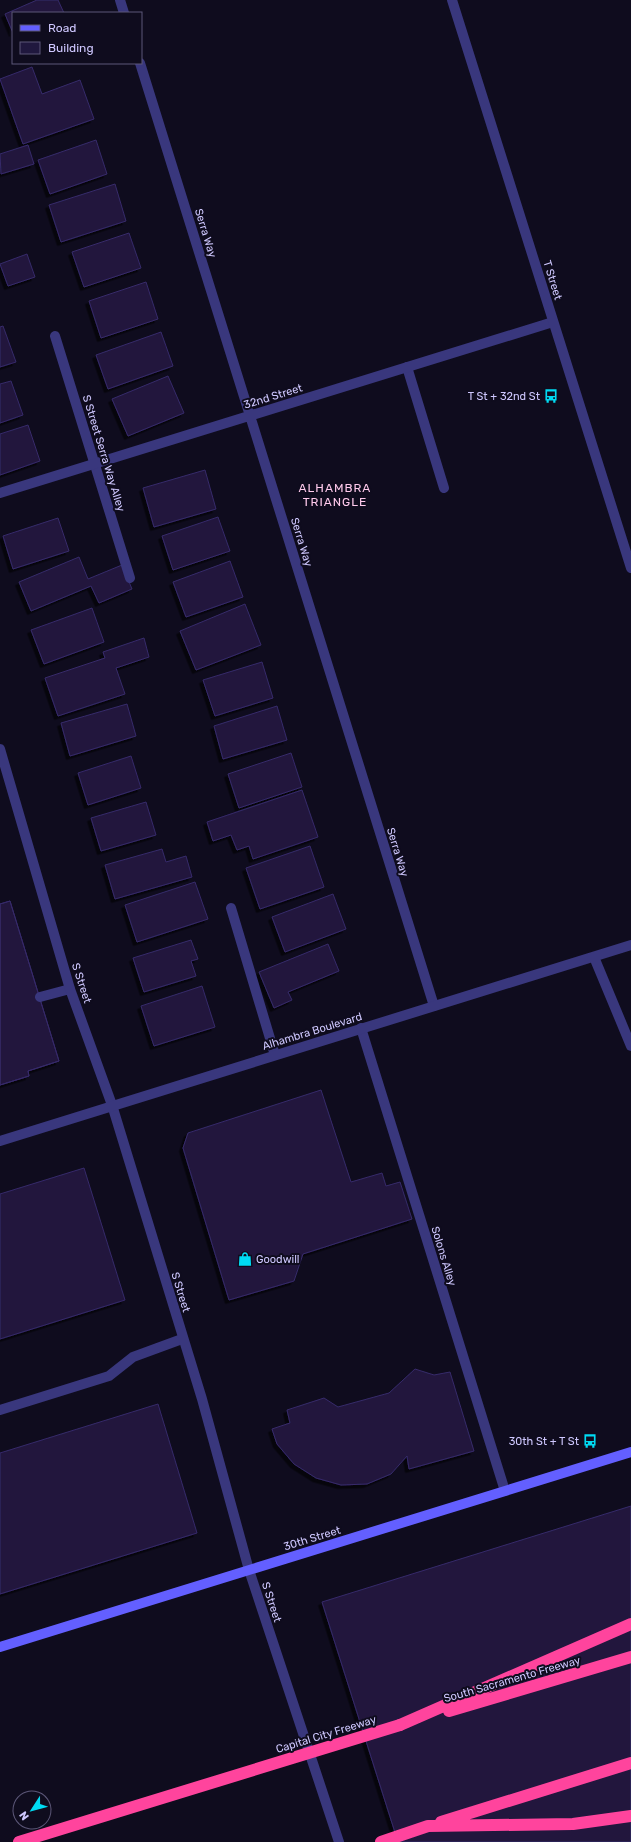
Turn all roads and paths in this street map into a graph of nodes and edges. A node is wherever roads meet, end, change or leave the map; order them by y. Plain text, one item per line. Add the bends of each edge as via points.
1 (120, 0) edge
2 (452, 0) edge
3 (124, 12) edge
4 (140, 64) edge
5 (554, 322) junction
6 (55, 336) dead end
7 (407, 367) junction
8 (251, 416) junction
9 (94, 464) junction
10 (444, 488) dead end
11 (0, 493) edge
12 (631, 568) edge
13 (130, 578) dead end
14 (0, 749) edge
15 (231, 908) dead end
16 (631, 946) edge
17 (594, 957) junction
18 (70, 989) junction
19 (40, 997) dead end
20 (434, 1006) junction
21 (361, 1028) junction
22 (631, 1046) edge
23 (275, 1055) junction
24 (112, 1105) junction
25 (0, 1141) edge
26 (182, 1339) junction
27 (0, 1410) edge
28 (631, 1452) edge
29 (504, 1491) junction
30 (249, 1570) junction
31 (631, 1624) edge
32 (0, 1647) edge
33 (631, 1657) edge
34 (400, 1725) junction
35 (631, 1763) edge
36 (631, 1816) edge
37 (428, 1826) junction
38 (19, 1842) edge
39 (339, 1842) edge
40 (381, 1842) edge

1 - 3 street
2 - 5 street, T Street
4 - 8 street, Serra Way
5 - 7 street, 32nd Street
5 - 12 street, T Street
6 - 9 street, S Street Serra Way Alley
7 - 8 street, 32nd Street
7 - 10 street
8 - 9 street, 32nd Street
8 - 20 street, Serra Way
9 - 11 street, 32nd Street
9 - 13 street, S Street Serra Way Alley
14 - 18 street, S Street
15 - 23 street
16 - 17 street, Alhambra Boulevard
17 - 20 street, Alhambra Boulevard
17 - 22 street
18 - 19 street
18 - 24 street, S Street
20 - 21 street, Alhambra Boulevard
21 - 23 street, Alhambra Boulevard
21 - 29 street, Solons Alley
23 - 24 street, Alhambra Boulevard
24 - 25 street, Alhambra Boulevard
24 - 26 street, S Street
26 - 27 street via 133,1356 109,1376
26 - 30 street, S Street via 202,1399
28 - 29 main road, 30th Street
29 - 30 main road, 30th Street
30 - 32 main road, 30th Street
30 - 39 street, S Street
31 - 34 highway, Capital City Freeway
33 - 34 highway, South Sacramento Freeway
34 - 38 highway, Capital City Freeway, bridge
35 - 37 highway
36 - 37 highway via 573,1824
37 - 40 highway

